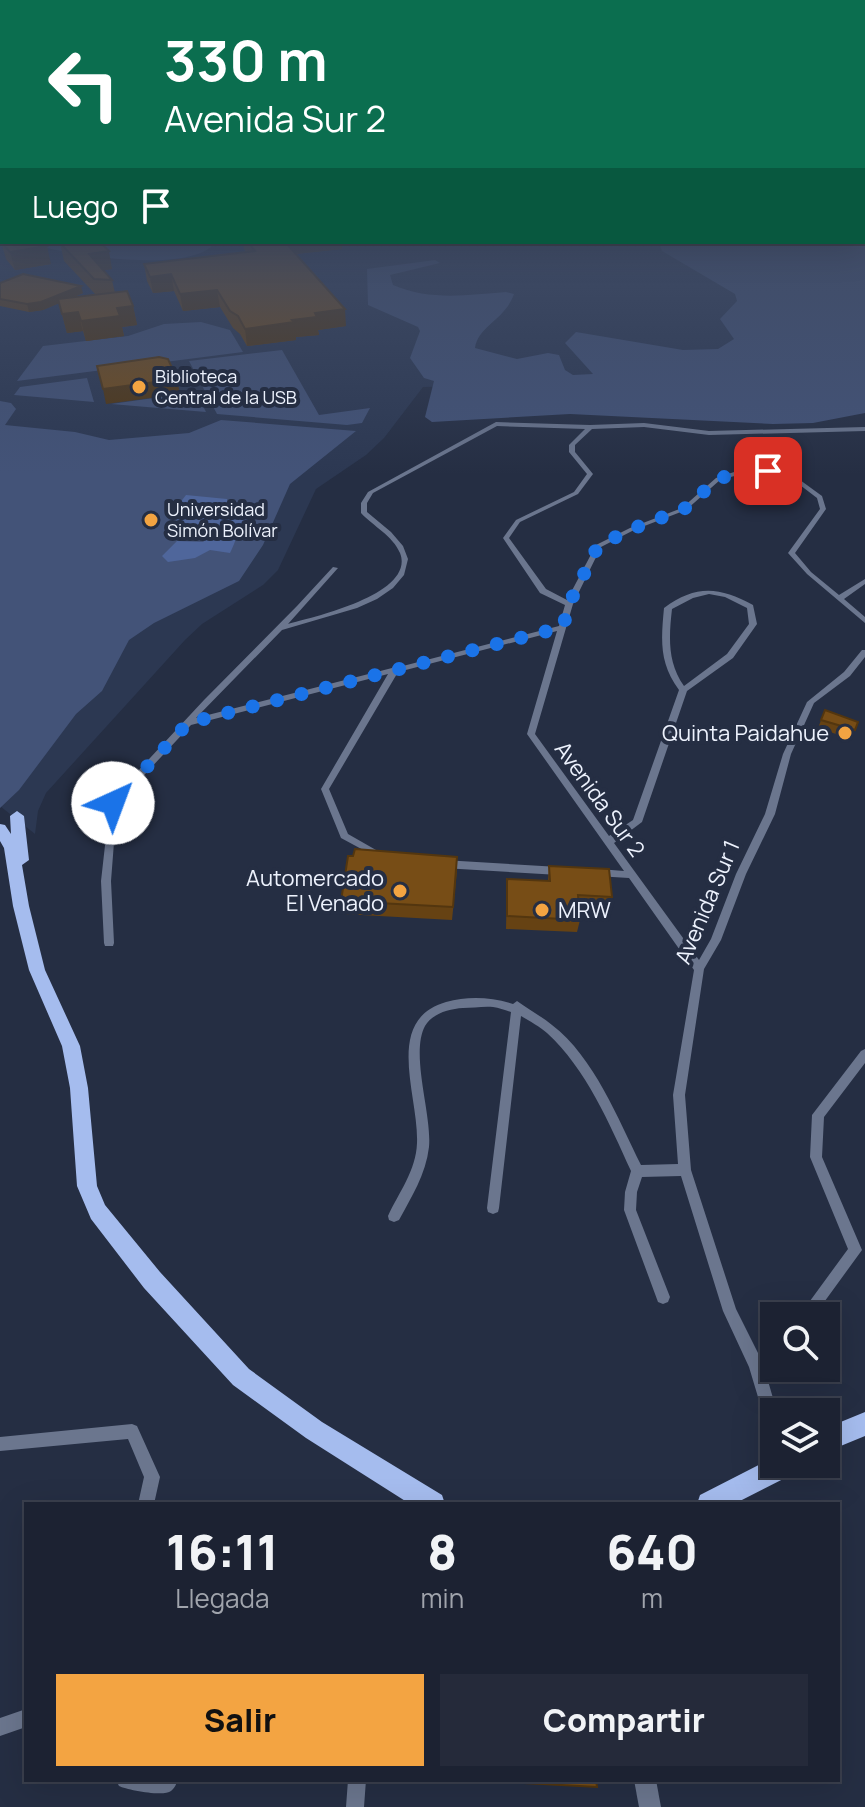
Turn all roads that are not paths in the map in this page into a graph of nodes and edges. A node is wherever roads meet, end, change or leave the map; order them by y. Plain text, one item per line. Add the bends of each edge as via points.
1 (590, 427) junction
2 (865, 429) edge
3 (335, 568) dead end
4 (865, 581) edge
5 (840, 598) junction
6 (569, 604) junction
7 (865, 621) edge
8 (563, 627) junction
9 (280, 628) junction
10 (865, 652) edge
11 (396, 668) junction
12 (683, 690) junction
13 (188, 723) junction
14 (17, 816) dead end
15 (0, 829) edge
16 (608, 842) junction
17 (385, 859) edge
18 (430, 863) edge
19 (570, 872) edge
20 (586, 873) edge
21 (633, 875) junction
22 (19, 881) junction
23 (109, 943) dead end
24 (699, 969) junction
25 (517, 1006) junction
26 (865, 1054) edge
27 (685, 1170) junction
28 (637, 1171) junction
29 (493, 1208) dead end
30 (394, 1216) dead end
31 (663, 1297) dead end
32 (816, 1302) edge
33 (760, 1361) edge
34 (756, 1365) junction
35 (766, 1398) edge
36 (865, 1424) edge
37 (840, 1434) edge
38 (0, 1444) edge
39 (761, 1478) edge
40 (146, 1502) edge
41 (430, 1502) edge
42 (718, 1502) edge
43 (24, 1719) edge
44 (0, 1727) edge
45 (141, 1782) edge
46 (167, 1782) edge
47 (357, 1782) edge
48 (645, 1782) edge
49 (355, 1807) edge
50 (650, 1807) edge

1 - 2 street via 644,425 709,433
1 - 6 street via 572,445 590,474 576,493 518,521 506,538 543,591
1 - 9 street via 496,424 371,492 364,513 397,542 405,557 402,573 369,601
3 - 9 street
4 - 5 street
5 - 6 street, Avenida Sur 2 via 791,553 823,509 820,497 798,481 768,471 718,479 684,509 598,546
5 - 7 street
6 - 8 street, Avenida Sur 2
8 - 11 street
8 - 16 street, Avenida Sur 2 via 531,734
9 - 13 street
10 - 24 street, Avenida Sur 1 via 811,702 787,754 770,814
11 - 13 street
11 - 17 street via 325,789 344,836
12 - 12 street via 730,656 753,624 750,607 727,593 694,592 668,608 670,674
12 - 16 street via 637,822
13 - 23 street via 113,803 106,881
14 - 22 main road
15 - 22 main road via 12,848
16 - 21 street, Avenida Sur 2
18 - 19 street
20 - 21 street
21 - 24 street, Avenida Sur 2
22 - 41 main road via 37,970 71,1046 87,1186 98,1212 241,1377
24 - 27 street, Avenida Sur 1 via 679,1095
25 - 28 street via 568,1047 602,1097
25 - 29 street
25 - 30 street via 447,1006 430,1012 417,1031 423,1144 415,1178
26 - 32 street via 818,1115 816,1157 855,1250
27 - 28 street
27 - 34 street, Avenida Sur 1 via 730,1311
28 - 31 street via 630,1210
33 - 34 street
34 - 35 street, Avenida Sur 1
36 - 37 main road
38 - 40 street via 132,1431 152,1477
39 - 42 main road
43 - 44 street
45 - 46 street
47 - 49 street
48 - 50 street

